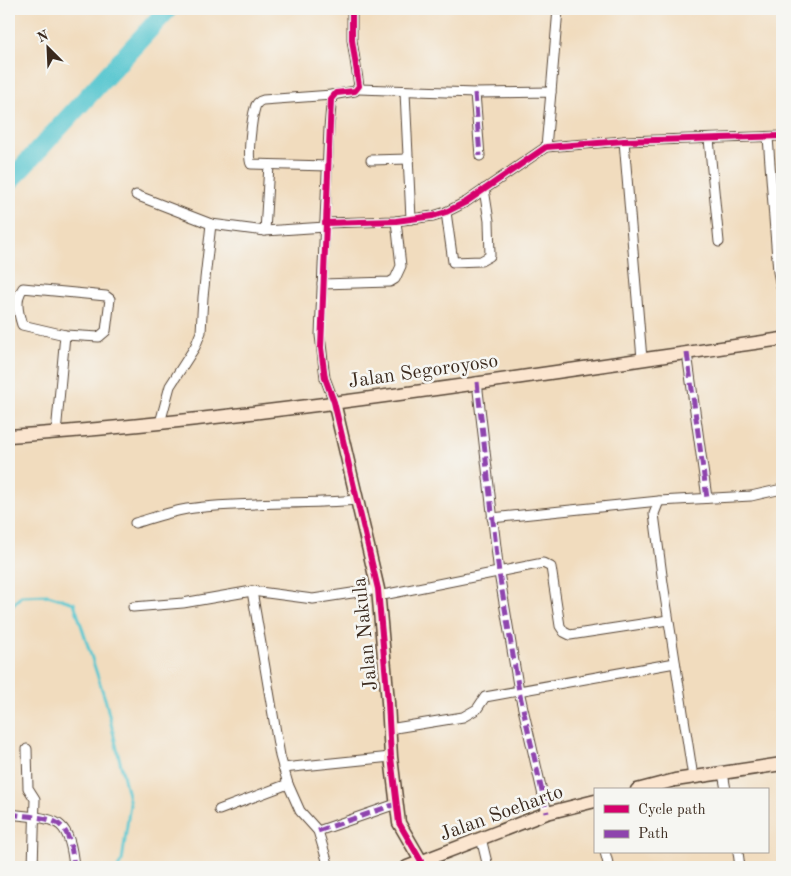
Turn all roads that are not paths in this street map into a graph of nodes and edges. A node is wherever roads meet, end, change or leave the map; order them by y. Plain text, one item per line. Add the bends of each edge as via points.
1 (352, 9) edge
2 (558, 9) edge
3 (358, 89) junction
4 (405, 92) junction
5 (551, 92) junction
6 (475, 93) junction
7 (332, 95) junction
8 (782, 136) edge
9 (768, 137) junction
10 (710, 139) junction
11 (624, 140) junction
12 (546, 147) junction
13 (480, 156) dead end
14 (410, 159) junction
15 (371, 160) dead end
16 (269, 165) junction
17 (328, 166) junction
18 (484, 189) junction
19 (136, 195) dead end
20 (446, 212) junction
21 (411, 219) junction
22 (396, 221) junction
23 (211, 224) junction
24 (325, 225) junction
25 (265, 231) junction
26 (719, 242) dead end
27 (322, 284) junction
28 (782, 292) edge
29 (65, 336) junction
30 (782, 339) edge
31 (687, 353) junction
32 (642, 359) junction
33 (477, 382) junction
34 (334, 402) junction
35 (160, 423) junction
36 (56, 433) junction
37 (9, 436) edge
38 (782, 489) edge
39 (707, 498) junction
40 (357, 500) junction
41 (659, 501) junction
42 (492, 518) junction
43 (134, 522) dead end
44 (499, 573) junction
45 (252, 591) junction
46 (378, 592) junction
47 (133, 607) dead end
48 (668, 620) junction
49 (675, 663) junction
50 (520, 690) junction
51 (389, 729) junction
52 (27, 749) dead end
53 (391, 757) junction
54 (782, 764) edge
55 (283, 768) junction
56 (723, 773) junction
57 (693, 777) junction
58 (288, 784) junction
59 (645, 788) edge
60 (726, 788) edge
61 (594, 803) edge
62 (396, 804) junction
63 (218, 810) dead end
64 (547, 813) junction
65 (9, 814) edge
66 (35, 817) junction
67 (318, 831) junction
68 (481, 838) junction
69 (606, 854) edge
70 (738, 854) edge
71 (421, 861) junction
72 (33, 867) edge
73 (74, 867) edge
74 (329, 867) edge
75 (408, 867) edge
76 (488, 867) edge
77 (609, 867) edge
78 (740, 867) edge

1 - 3 street
2 - 5 street
3 - 4 street
3 - 7 street
4 - 6 street
4 - 14 street
5 - 6 street
5 - 12 street
6 - 13 street
7 - 16 street via 258,102 254,110 249,160 251,164
7 - 17 street
8 - 9 street
9 - 10 street
9 - 28 street
10 - 11 street
10 - 26 street
11 - 12 street
11 - 32 street
12 - 18 street
14 - 15 street
14 - 21 street
16 - 17 street
16 - 25 street
17 - 24 street
18 - 20 street
18 - 20 street via 490,256 481,261 453,262
19 - 23 street
20 - 21 street
21 - 22 street
22 - 24 street
22 - 27 street via 401,266 395,280
23 - 25 street
23 - 35 street via 202,332 170,386
24 - 25 street
24 - 27 street
27 - 34 street via 322,363
29 - 29 street via 98,337 106,331 110,299 24,288 19,294 17,310 22,325
29 - 36 street
30 - 31 street, Jalan Segoroyoso
31 - 32 street, Jalan Segoroyoso
31 - 39 street
32 - 33 street, Jalan Segoroyoso
33 - 34 street, Jalan Segoroyoso
33 - 42 street
34 - 35 street, Jalan Segoroyoso
34 - 40 street, Jalan Nakula
35 - 36 street, Jalan Segoroyoso
36 - 37 street, Jalan Segoroyoso
38 - 39 street via 751,496
39 - 41 street
40 - 43 street via 196,508
40 - 46 street, Jalan Nakula
41 - 42 street
41 - 48 street via 654,514
42 - 44 street
44 - 46 street
44 - 48 street via 548,564 560,626 570,635
44 - 50 street
45 - 46 street via 314,600
45 - 47 street via 183,603
45 - 55 street
46 - 51 street, Jalan Nakula
48 - 49 street
49 - 50 street
49 - 57 street
50 - 51 street via 485,697 477,709 463,717
50 - 64 street
51 - 53 street, Jalan Nakula
52 - 66 street via 28,788 36,799
53 - 55 street
53 - 62 street, Jalan Nakula
54 - 56 street
55 - 58 street
56 - 57 street
56 - 60 street
57 - 59 street
58 - 63 street
58 - 67 street via 300,811
61 - 64 street, Jalan Soeharto
62 - 67 street
62 - 71 street, Jalan Nakula via 399,823
64 - 68 street, Jalan Soeharto
65 - 66 street
66 - 72 street
66 - 73 street via 50,819 61,826 72,841
67 - 74 street
68 - 71 street, Jalan Soeharto
68 - 76 street
69 - 77 street
70 - 78 street
71 - 75 street, Jalan Soeharto

